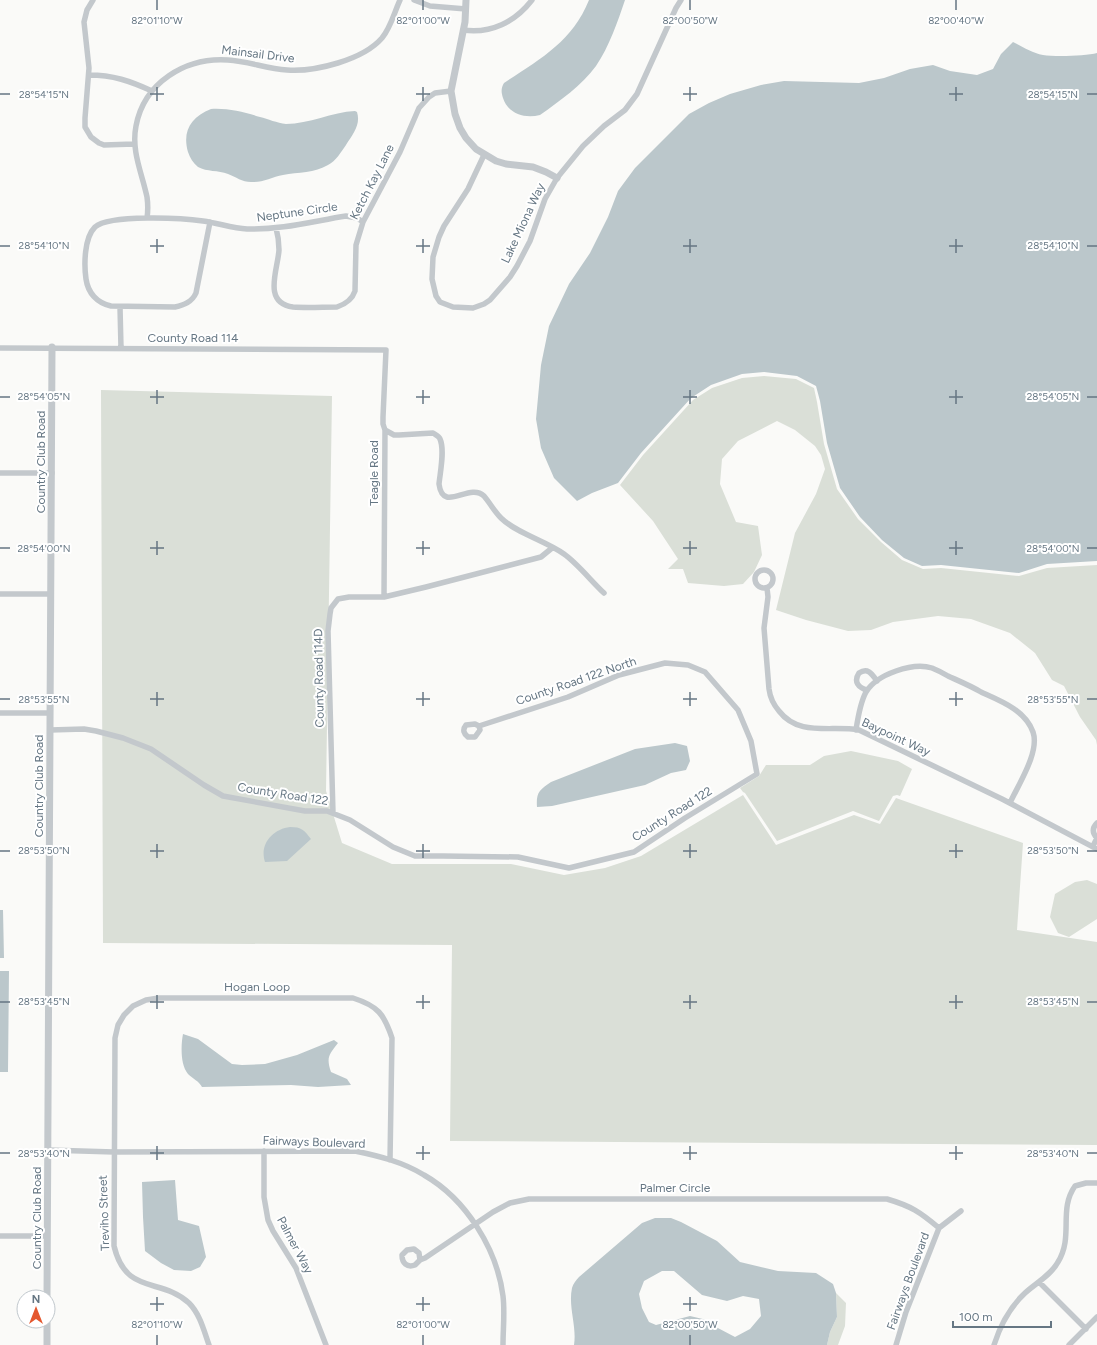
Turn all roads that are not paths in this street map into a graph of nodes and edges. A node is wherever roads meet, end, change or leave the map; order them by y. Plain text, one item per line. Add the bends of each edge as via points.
1 (93, 0) edge
2 (400, 0) edge
3 (414, 0) edge
4 (466, 0) edge
5 (532, 0) edge
6 (681, 0) edge
7 (466, 8) junction
8 (464, 30) junction
9 (89, 75) junction
10 (152, 91) junction
11 (451, 92) junction
12 (134, 144) junction
13 (484, 155) junction
14 (557, 178) junction
15 (147, 218) junction
16 (210, 222) junction
17 (363, 222) junction
18 (276, 228) junction
19 (120, 307) junction
20 (0, 348) edge
21 (52, 348) junction
22 (121, 348) junction
23 (386, 350) joint
24 (385, 430) junction
25 (0, 473) edge
26 (52, 473) junction
27 (552, 548) junction
28 (767, 588) dead end
29 (604, 593) dead end
30 (0, 594) edge
31 (51, 594) junction
32 (384, 597) junction
33 (877, 681) junction
34 (867, 690) junction
35 (0, 713) edge
36 (50, 713) junction
37 (479, 726) dead end
38 (50, 730) junction
39 (856, 730) junction
40 (757, 774) joint
41 (1010, 803) junction
42 (333, 813) junction
43 (1097, 823) edge
44 (1095, 847) edge
45 (48, 1150) junction
46 (264, 1151) junction
47 (114, 1152) junction
48 (390, 1160) junction
49 (1097, 1183) edge
50 (960, 1211) dead end
51 (476, 1224) junction
52 (939, 1228) junction
53 (0, 1236) edge
54 (47, 1236) junction
55 (420, 1260) dead end
56 (1039, 1282) junction
57 (47, 1289) edge
58 (1097, 1318) edge
59 (1086, 1328) junction
60 (47, 1329) edge
61 (47, 1345) edge
62 (209, 1345) edge
63 (326, 1345) edge
64 (503, 1345) edge
65 (896, 1345) edge
66 (994, 1345) edge
67 (1070, 1345) edge

1 - 9 street via 84,22
2 - 10 street, Mainsail Drive via 382,39 351,58 320,68 295,71 227,60 203,61 169,74
3 - 7 street via 430,6
4 - 7 street
5 - 8 street via 512,18 493,28 475,32
6 - 14 street, Lake Miona Way via 637,94 625,110 583,146
7 - 8 street
8 - 11 street
9 - 10 street via 127,80
9 - 12 street via 85,118 87,132 94,140 104,144
10 - 12 street, Mainsail Drive via 141,109
11 - 13 street via 460,128 466,138
11 - 17 street, Ketch Kay Lane via 435,93 426,99
12 - 15 street, Mainsail Drive via 147,198
13 - 14 street via 506,164 533,167
13 - 14 street, Lake Miona Way via 468,189 444,226 436,246 432,268 433,288 440,302 447,306 478,307 490,300 500,289 524,253 545,199
15 - 16 street, Neptune Circle
15 - 19 street, Neptune Circle via 100,224 94,228 87,243 85,276 89,290 97,300
16 - 18 street, Neptune Circle via 245,229
16 - 19 street, Neptune Circle via 197,287 194,297 189,302 175,307
17 - 18 street, Neptune Circle via 346,216
17 - 18 street, Ketch Kay Lane via 356,245 356,291 348,302 337,307 287,306 276,296 273,284 279,247
19 - 22 street
20 - 21 street, County Road 114
21 - 22 street, County Road 114
21 - 26 street, Country Club Road
22 - 23 street, County Road 114
23 - 24 street, Teagle Road via 383,416
24 - 27 street via 394,435 433,433 439,437 442,444 439,484 443,495 451,497 477,492 483,495 505,522
24 - 32 street, Teagle Road
25 - 26 street
26 - 31 street, Country Club Road
27 - 29 street via 566,555
27 - 32 street, County Road 114D via 541,557
28 - 39 street, Baypoint Way via 764,628 766,659 770,696 775,706 783,717 808,728
30 - 31 street
31 - 36 street, Country Club Road
32 - 42 street, County Road 114D via 342,598 333,604 330,614 328,632
33 - 34 street
33 - 34 street via 870,671 859,673 857,684
33 - 41 street via 910,667 931,668 1014,708 1023,715 1033,733 1034,744 1031,758
34 - 39 street
35 - 36 street
36 - 38 street, Country Club Road
37 - 40 street, County Road 122 North via 568,697 619,676 665,663 688,665 705,672 738,710 751,741
38 - 42 street, County Road 122 via 96,731 123,738 151,749 223,796
38 - 45 street, Country Club Road
39 - 41 street, Baypoint Way
40 - 42 street, County Road 122 via 634,852 569,868 518,857 415,856 393,847 350,820
41 - 44 street, Baypoint Way
43 - 44 street, Baypoint Way via 1093,828 1097,838
45 - 47 street, Fairways Boulevard
45 - 54 street, Country Club Road
46 - 47 street, Fairways Boulevard
46 - 48 street, Fairways Boulevard via 355,1152
46 - 63 street, Palmer Way via 264,1197 268,1220 296,1268
47 - 48 street, Hogan Loop via 115,1038 118,1025 133,1006 159,998 353,998 368,1003 378,1011 387,1023 392,1038
47 - 62 street, Treviho Street via 114,1246 120,1264 133,1278 181,1297 189,1304 200,1320
48 - 51 street, Fairways Boulevard via 404,1164 431,1179 452,1195
49 - 56 street via 1075,1186 1070,1193 1066,1204 1066,1241 1063,1252 1058,1262
50 - 52 street, Fairways Boulevard
51 - 52 street, Palmer Circle via 510,1203 529,1199 886,1200 904,1204 921,1213
51 - 55 street, Palmer Circle
51 - 64 street, Fairways Boulevard via 487,1243 500,1282 503,1297
52 - 65 street, Fairways Boulevard
53 - 54 street
54 - 57 street, Country Club Road
56 - 59 street
56 - 66 street via 1024,1294 1003,1321
58 - 59 street
59 - 67 street
60 - 61 street

